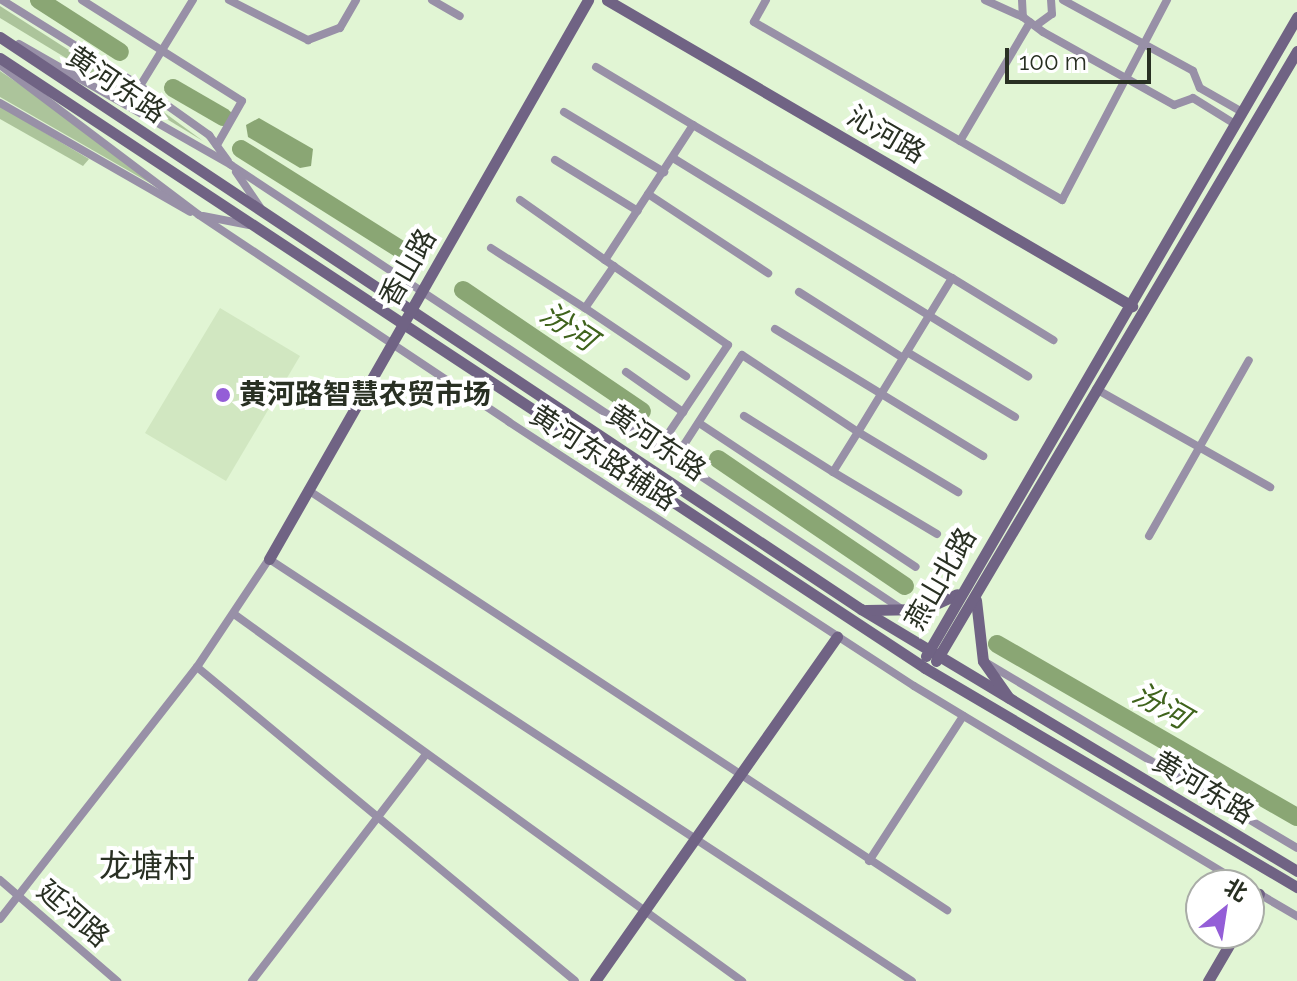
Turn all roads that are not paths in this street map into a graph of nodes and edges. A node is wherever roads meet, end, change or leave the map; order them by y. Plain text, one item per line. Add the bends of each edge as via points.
1 (2, 0) edge
2 (82, 0) edge
3 (193, 0) edge
4 (229, 0) edge
5 (356, 0) edge
6 (432, 0) edge
7 (588, 0) edge
8 (607, 0) edge
9 (766, 0) edge
10 (985, 0) edge
11 (1022, 0) edge
12 (1051, 0) edge
13 (1063, 0) edge
14 (1167, 0) edge
15 (460, 16) dead end
16 (1297, 17) edge
17 (1030, 21) junction
18 (0, 35) edge
19 (1148, 45) junction
20 (1297, 51) edge
21 (161, 52) junction
22 (0, 58) edge
23 (0, 65) edge
24 (596, 67) dead end
25 (1129, 79) junction
26 (140, 86) junction
27 (0, 103) edge
28 (564, 112) dead end
29 (1242, 112) junction
30 (1235, 124) junction
31 (693, 125) junction
32 (960, 141) junction
33 (217, 145) junction
34 (673, 158) junction
35 (555, 160) dead end
36 (231, 165) junction
37 (664, 172) junction
38 (648, 194) junction
39 (520, 200) dead end
40 (261, 210) junction
41 (638, 211) junction
42 (199, 215) junction
43 (252, 226) junction
44 (491, 248) dead end
45 (605, 260) junction
46 (614, 266) junction
47 (768, 273) dead end
48 (952, 278) junction
49 (799, 292) dead end
50 (420, 295) junction
51 (1127, 303) junction
52 (413, 308) junction
53 (585, 308) junction
54 (1141, 311) junction
55 (928, 315) junction
56 (402, 327) junction
57 (775, 329) dead end
58 (1053, 340) dead end
59 (392, 343) junction
60 (905, 355) junction
61 (1249, 360) dead end
62 (626, 372) dead end
63 (686, 376) dead end
64 (1028, 376) dead end
65 (1096, 389) junction
66 (880, 396) junction
67 (683, 412) junction
68 (744, 416) dead end
69 (1015, 417) dead end
70 (699, 423) junction
71 (858, 432) junction
72 (1200, 447) junction
73 (656, 452) junction
74 (983, 456) dead end
75 (672, 463) junction
76 (833, 472) junction
77 (1270, 487) dead end
78 (308, 490) junction
79 (958, 492) dead end
80 (937, 534) dead end
81 (1149, 536) dead end
82 (269, 559) junction
83 (916, 567) dead end
84 (963, 589) junction
85 (976, 597) junction
86 (861, 609) junction
87 (904, 611) junction
88 (234, 614) junction
89 (837, 637) junction
90 (927, 650) junction
91 (940, 658) junction
92 (983, 661) junction
93 (197, 667) junction
94 (925, 668) junction
95 (914, 686) junction
96 (1012, 702) junction
97 (963, 716) junction
98 (426, 754) junction
99 (734, 775) junction
100 (380, 815) junction
101 (694, 841) junction
102 (1297, 848) edge
103 (869, 861) junction
104 (1218, 869) edge
105 (1297, 871) edge
106 (0, 880) edge
107 (1297, 887) edge
108 (18, 896) junction
109 (1265, 897) edge
110 (947, 910) dead end
111 (648, 911) junction
112 (1297, 916) edge
113 (0, 919) edge
114 (1227, 949) edge
115 (117, 981) edge
116 (252, 981) edge
117 (575, 981) edge
118 (595, 981) edge
119 (742, 981) edge
120 (912, 981) edge
121 (1208, 981) edge

1 - 26 street
2 - 21 street
3 - 21 street
4 - 5 street via 308,40 340,28
6 - 15 street
7 - 50 street, 香山路
8 - 51 street, 沁河路
9 - 32 street via 754,22
10 - 17 street
11 - 17 street
12 - 17 street via 1052,14
13 - 19 street
14 - 19 street
16 - 29 street, 燕山北路
17 - 25 street
17 - 32 street
18 - 36 street, 黄河东路辅路
18 - 40 street, 黄河东路
19 - 25 street
19 - 29 street via 1193,71 1200,88
20 - 54 street, 燕山北路
21 - 26 street
21 - 33 street via 242,101
22 - 43 street, 黄河东路
23 - 42 street, 黄河东路辅路
24 - 31 street
25 - 30 street via 1174,105 1193,98
25 - 32 street via 1062,200
26 - 33 street
27 - 42 street
28 - 37 street
29 - 30 street, 燕山北路
30 - 51 street, 燕山北路
31 - 34 street
31 - 48 street
33 - 36 street
34 - 37 street
34 - 55 street
35 - 41 street
36 - 40 street
36 - 50 street, 黄河东路辅路
37 - 38 street
38 - 41 street
38 - 47 street
39 - 45 street
40 - 52 street, 黄河东路
41 - 45 street
42 - 43 street
42 - 59 street, 黄河东路辅路
43 - 56 street, 黄河东路
44 - 53 street
45 - 46 street
46 - 53 street
46 - 67 street via 728,345
48 - 55 street
48 - 58 street
49 - 60 street
50 - 52 street, 香山路
50 - 73 street, 黄河东路辅路
51 - 54 street, 沁河路
51 - 84 street, 燕山北路
52 - 56 street, 香山路
52 - 86 street, 黄河东路
53 - 63 street
54 - 65 street, 燕山北路
55 - 60 street
55 - 64 street
56 - 59 street, 香山路
56 - 94 street, 黄河东路
57 - 66 street
59 - 78 street, 香山路
59 - 89 street, 黄河东路辅路
60 - 66 street
60 - 69 street
61 - 72 street
62 - 67 street
65 - 72 street
65 - 85 street, 燕山北路
66 - 71 street
66 - 74 street
67 - 73 street
68 - 76 street
70 - 71 street via 742,355
70 - 75 street
70 - 83 street
71 - 76 street
71 - 79 street
72 - 77 street
72 - 81 street
73 - 75 street, 黄河东路辅路
75 - 87 street, 黄河东路辅路
76 - 80 street
78 - 82 street, 香山路
78 - 99 street
82 - 88 street
82 - 101 street
84 - 87 street via 948,601
84 - 90 street, 燕山北路
85 - 91 street, 燕山北路
85 - 92 street
86 - 87 street
86 - 90 street, 黄河东路
88 - 93 street
88 - 98 street
89 - 95 street, 黄河东路辅路
89 - 99 street
90 - 91 street, 黄河东路
90 - 94 street, 燕山北路
91 - 94 street, 燕山北路
91 - 96 street, 黄河东路
92 - 96 street
92 - 102 street
93 - 100 street
93 - 108 street
94 - 95 street
94 - 107 street, 黄河东路
95 - 97 street, 黄河东路辅路
96 - 105 street, 黄河东路
97 - 103 street
97 - 104 street, 黄河东路辅路
98 - 100 street
98 - 111 street
99 - 101 street
99 - 103 street
100 - 116 street
100 - 117 street
101 - 111 street
101 - 120 street
103 - 110 street
106 - 108 street, 延河路
108 - 113 street
108 - 115 street, 延河路
109 - 112 street, 黄河东路辅路
111 - 118 street
111 - 119 street
114 - 121 street

